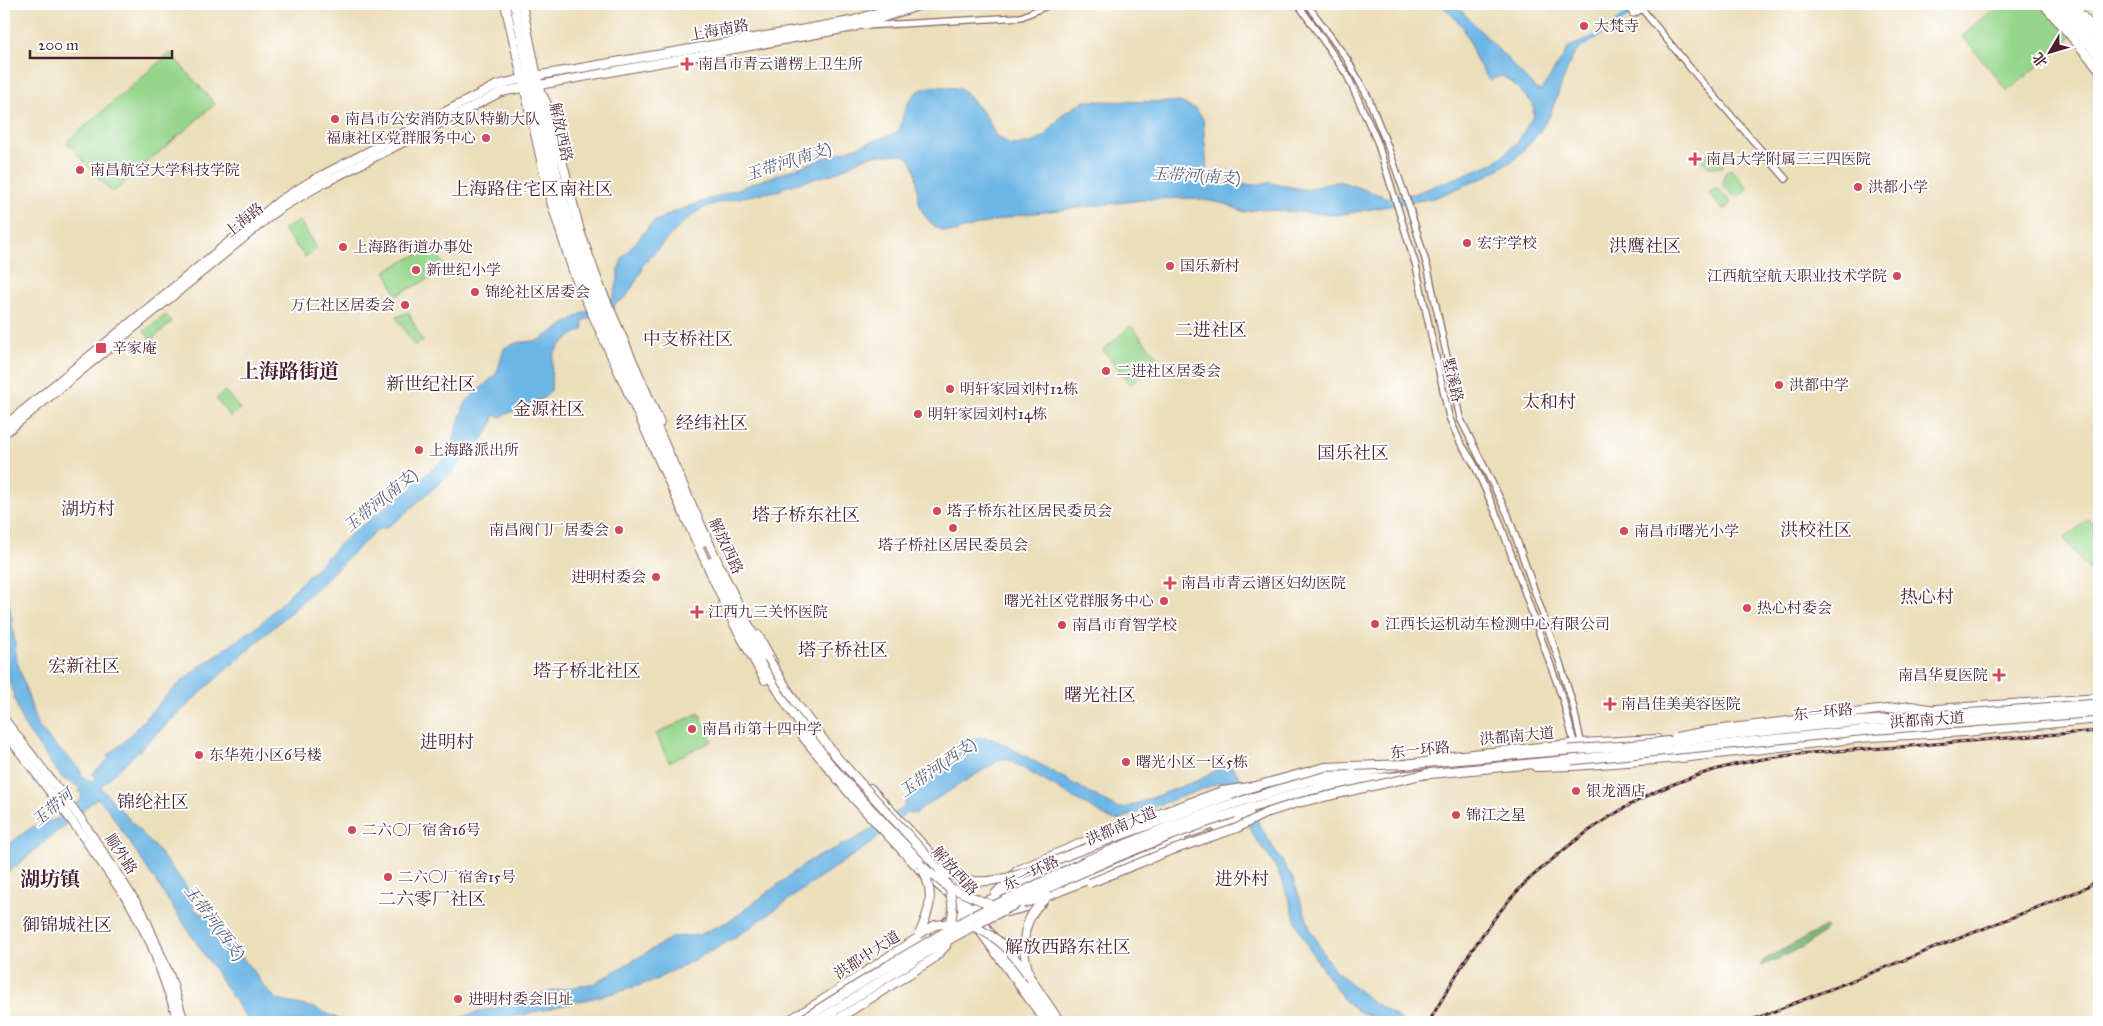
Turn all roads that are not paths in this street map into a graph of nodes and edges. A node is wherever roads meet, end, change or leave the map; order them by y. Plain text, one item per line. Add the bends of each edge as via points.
1 (505, 4) edge
2 (514, 4) edge
3 (522, 4) edge
4 (905, 4) edge
5 (924, 4) edge
6 (1051, 4) edge
7 (1298, 4) edge
8 (1307, 4) edge
9 (1627, 4) edge
10 (2043, 4) edge
11 (2053, 4) edge
12 (2064, 4) edge
13 (2072, 4) edge
14 (1640, 6) edge
15 (854, 27) junction
16 (2099, 35) edge
17 (2099, 43) edge
18 (2099, 56) edge
19 (2099, 69) edge
20 (529, 78) junction
21 (530, 86) junction
22 (1786, 178) dead end
23 (593, 294) junction
24 (605, 320) junction
25 (4, 426) edge
26 (4, 434) edge
27 (741, 612) junction
28 (2099, 698) edge
29 (2099, 704) edge
30 (1935, 710) junction
31 (2099, 712) edge
32 (4, 719) edge
33 (2099, 719) edge
34 (4, 731) edge
35 (1577, 744) junction
36 (1627, 746) junction
37 (1407, 764) junction
38 (1573, 766) junction
39 (1585, 766) junction
40 (839, 772) junction
41 (1426, 774) junction
42 (1257, 787) junction
43 (62, 802) junction
44 (876, 808) junction
45 (1263, 811) junction
46 (78, 822) junction
47 (899, 834) junction
48 (920, 864) junction
49 (940, 870) junction
50 (952, 893) junction
51 (1048, 896) junction
52 (991, 898) junction
53 (968, 910) junction
54 (1007, 912) junction
55 (981, 926) junction
56 (919, 934) junction
57 (1031, 979) junction
58 (179, 1022) edge
59 (184, 1022) edge
60 (779, 1022) edge
61 (785, 1022) edge
62 (799, 1022) edge
63 (816, 1022) edge
64 (824, 1022) edge
65 (833, 1022) edge
66 (1046, 1022) edge
67 (1053, 1022) edge
68 (1060, 1022) edge

1 - 20 main road
2 - 20 main road, 解放西路
3 - 20 main road, 解放西路
4 - 20 main road, 上海南路 via 851,22
5 - 15 main road, 上海南路
6 - 15 street, 上海南路 via 1017,17
7 - 35 street, 墅溪路 via 1347,76 1377,141 1416,266 1449,417 1499,520
8 - 35 street, 墅溪路 via 1347,59 1368,97 1402,186 1428,269 1460,418 1508,515 1573,705
9 - 14 street via 1632,12
10 - 19 main road
11 - 18 highway
12 - 17 highway
13 - 16 main road
14 - 22 street
15 - 21 main road, 上海南路
20 - 21 main road, 解放西路
20 - 25 main road, 上海路 via 497,86 279,200
21 - 23 main road, 解放西路
21 - 23 main road via 557,223 574,274
21 - 26 main road, 上海路 via 501,92 279,209
23 - 24 main road
23 - 24 main road
24 - 27 main road, 解放西路
24 - 40 main road, 解放西路 via 753,650 789,708
24 - 44 main road via 768,653 815,726 839,754
24 - 44 main road via 751,658 814,753
27 - 44 main road, 解放西路 via 764,658 793,704
27 - 49 main road, bridge via 796,703 835,755
28 - 30 main road, 洪都南大道
29 - 36 highway, 东一环路, bridge via 1840,723
30 - 35 main road, 洪都南大道 via 1692,737
30 - 36 main road, bridge via 1911,706 1707,731
31 - 41 highway, 东一环路, bridge via 1868,730
32 - 43 main road, 顺外路
33 - 39 main road, 洪都南大道 via 1872,737
34 - 43 main road, 顺外路
35 - 38 street, 墅溪路
35 - 39 street, 墅溪路
35 - 42 main road, 洪都南大道 via 1402,760 1333,770
36 - 37 highway, 东一环路, bridge
37 - 42 main road, bridge via 1325,767
37 - 62 highway, 东一环路, bridge via 1307,781 1257,795 1086,861 957,925
38 - 39 main road, 洪都南大道
38 - 45 main road, 洪都南大道 via 1384,780 1306,793
40 - 44 main road, 解放西路
40 - 48 main road
41 - 45 main road, bridge
41 - 63 highway, 东一环路, bridge via 1352,781 1305,790 1142,846 1080,872 945,941
42 - 49 main road, bridge via 1027,873 973,882
42 - 52 main road, 洪都南大道, bridge via 1132,836
42 - 52 main road, bridge via 1222,790 1093,838 1018,870
43 - 46 main road, 顺外路
44 - 47 main road
44 - 47 main road
45 - 51 main road, bridge via 1167,846
45 - 54 main road, 洪都南大道 via 1153,846 1081,875
45 - 54 main road, bridge via 1238,828 1164,853 1045,903
46 - 58 main road, 顺外路 via 132,905 152,946
46 - 59 main road, 顺外路 via 143,913 171,979
47 - 50 main road via 924,874
47 - 50 main road via 937,860
48 - 51 main road, bridge via 946,886 996,907 1010,908
48 - 56 main road, bridge via 929,882 931,901
49 - 65 main road, bridge via 950,891 953,911 946,946 933,959
50 - 53 main road, 解放西路
51 - 57 main road, bridge via 1034,910 1025,927 1023,953
52 - 53 main road, 洪都南大道
53 - 55 main road, 解放西路
53 - 61 main road, 洪都中大道
54 - 55 main road, 洪都南大道
55 - 64 main road via 920,959
55 - 66 main road, 解放西路
55 - 67 main road, 解放西路
56 - 57 main road, bridge via 935,925 968,924 990,933 1010,951
56 - 60 main road
57 - 68 main road

